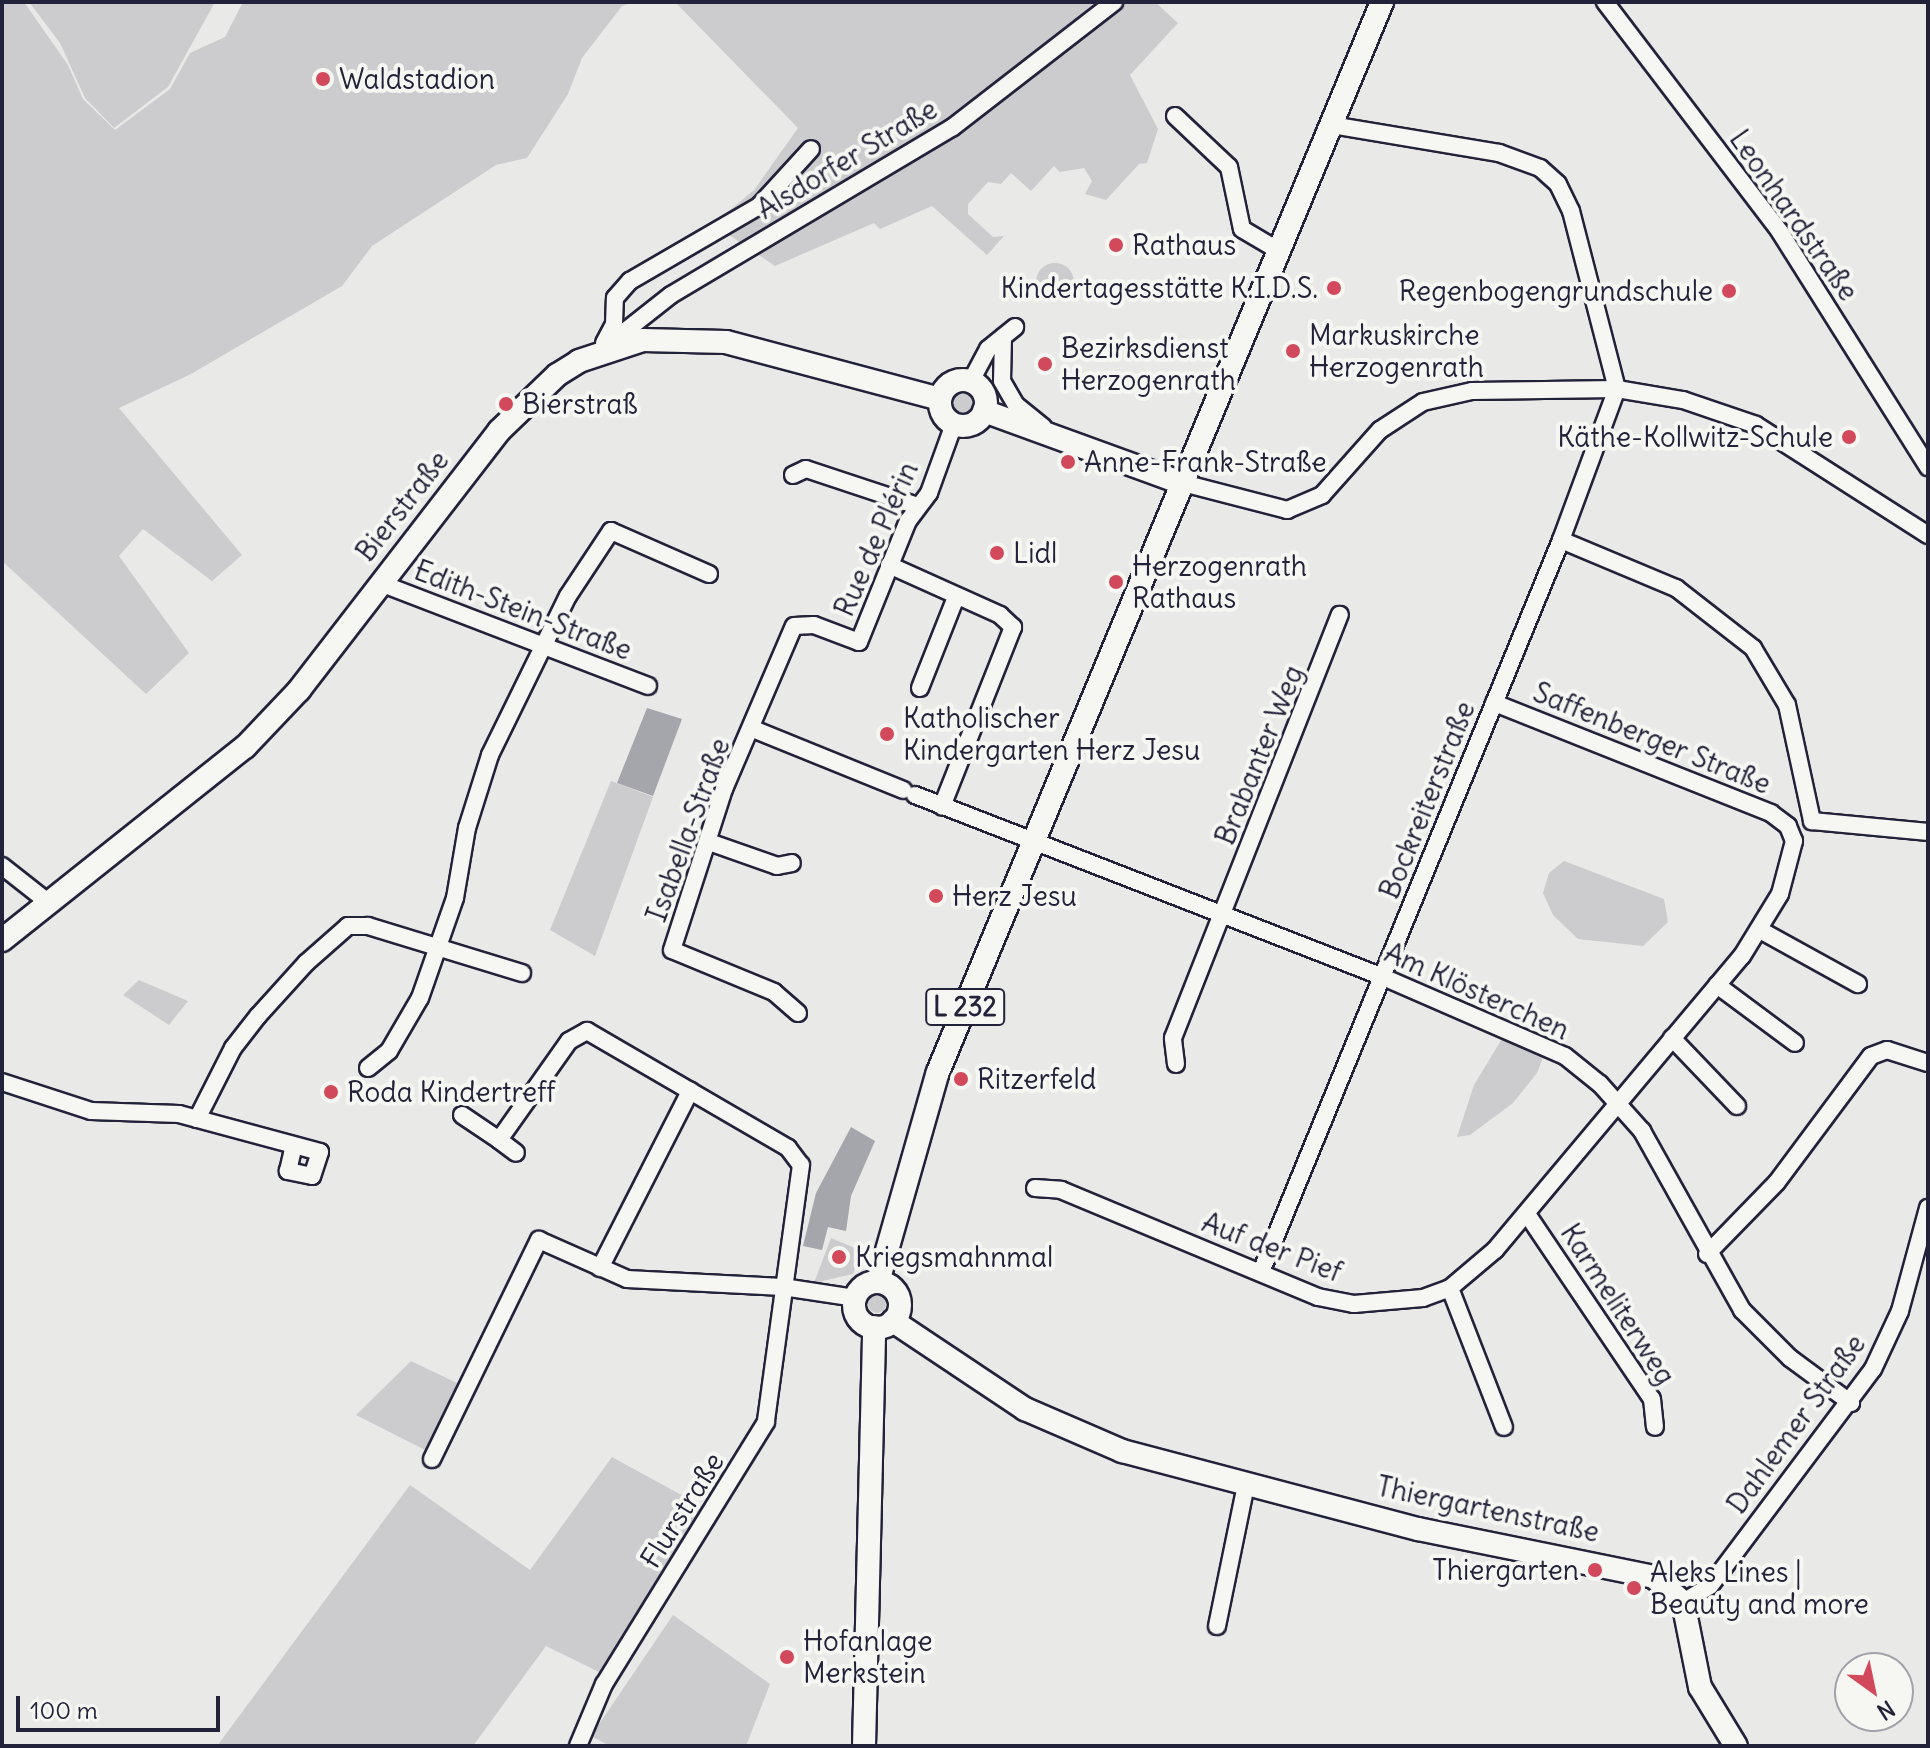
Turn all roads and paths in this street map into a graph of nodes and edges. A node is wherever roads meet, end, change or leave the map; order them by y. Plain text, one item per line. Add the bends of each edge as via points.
1 (1114, 2) edge
2 (1382, 2) edge
3 (1605, 2) edge
4 (1175, 116) dead end
5 (1332, 125) junction
6 (811, 149) dead end
7 (1279, 251) junction
8 (599, 351) junction
9 (971, 381) junction
10 (1617, 389) junction
11 (940, 399) junction
12 (984, 411) junction
13 (954, 424) junction
14 (1060, 440) junction
15 (1928, 467) edge
16 (793, 475) dead end
17 (1179, 482) junction
18 (1887, 504) junction
19 (918, 506) junction
20 (1928, 535) edge
21 (1561, 540) junction
22 (1928, 548) edge
23 (889, 565) junction
24 (709, 574) dead end
25 (380, 583) junction
26 (956, 597) junction
27 (1340, 615) dead end
28 (547, 647) junction
29 (648, 686) dead end
30 (920, 688) dead end
31 (1494, 703) junction
32 (753, 729) junction
33 (942, 806) junction
34 (1788, 826) joint
35 (1928, 832) edge
36 (709, 842) junction
37 (1033, 842) junction
38 (792, 863) dead end
39 (2, 866) edge
40 (49, 903) junction
41 (1222, 914) junction
42 (1760, 930) junction
43 (2, 940) edge
44 (441, 946) junction
45 (522, 973) dead end
46 (1383, 977) junction
47 (1858, 984) dead end
48 (1717, 985) junction
49 (798, 1013) dead end
50 (1672, 1038) junction
51 (1795, 1043) dead end
52 (1928, 1063) edge
53 (1176, 1064) dead end
54 (368, 1068) dead end
55 (2, 1082) edge
56 (690, 1091) junction
57 (1620, 1103) junction
58 (1737, 1106) dead end
59 (462, 1115) dead end
60 (197, 1119) junction
61 (499, 1140) junction
62 (294, 1146) dead end
63 (516, 1153) dead end
64 (1035, 1188) dead end
65 (1928, 1208) edge
66 (1527, 1214) junction
67 (1707, 1254) junction
68 (600, 1268) junction
69 (1261, 1272) junction
70 (878, 1282) junction
71 (783, 1287) junction
72 (1450, 1288) junction
73 (856, 1298) junction
74 (884, 1324) junction
75 (1851, 1403) junction
76 (1504, 1427) dead end
77 (1655, 1427) dead end
78 (432, 1459) dead end
79 (1246, 1485) junction
80 (1683, 1602) junction
81 (1217, 1626) dead end
82 (578, 1746) edge
83 (864, 1746) edge
84 (1736, 1746) edge

1 - 8 street, Alsdorfer Straße via 953,127 671,295
2 - 5 main road, L 232
3 - 15 street, Leonhardstraße via 1780,232
4 - 7 street via 1229,167 1242,229
5 - 7 main road, L 232
5 - 10 street via 1499,153 1540,168 1558,184 1571,211
6 - 8 street via 786,183 759,206 630,281 615,298 614,324
7 - 17 main road, L 232
8 - 11 main road, Bierstraße via 643,340 726,342
8 - 25 main road, Bierstraße via 557,375 515,413
9 - 11 main road via 948,385
9 - 12 main road via 982,390
9 - 14 street via 988,349 1009,332 999,365 1007,392
10 - 17 street via 1472,391 1423,402 1380,430 1322,495 1287,510
10 - 18 street via 1728,413
10 - 21 street, Bockreiterstraße
11 - 13 main road via 942,413
12 - 13 main road via 974,423
12 - 14 main road
13 - 19 street, Rue de Plérin via 929,493
14 - 17 main road
16 - 19 street via 806,469
17 - 37 main road, L 232
18 - 20 street
18 - 22 street
19 - 23 street, Rue de Plérin
21 - 31 street, Bockreiterstraße
21 - 35 street via 1676,588 1753,648 1787,705 1807,815 1818,826
23 - 26 street
23 - 32 street, Rue de Plérin via 859,642 806,623 794,626
24 - 28 street via 611,531 568,596
25 - 28 street, Edith-Stein-Straße
25 - 40 main road, Bierstraße via 299,690 245,747
26 - 30 street
26 - 33 street via 1011,620 1013,633
27 - 41 street, Brabanter Weg
28 - 29 street, Edith-Stein-Straße
28 - 44 street via 511,710 479,784
31 - 34 street, Saffenberger Straße via 1771,813
31 - 46 street, Bockreiterstraße
32 - 33 street, Am Klösterchen
32 - 36 street, Isabella-Straße via 724,789
33 - 37 street, Am Klösterchen
34 - 42 street, Auf der Pief via 1794,841 1789,867
36 - 38 street via 777,866
36 - 49 street, Isabella-Straße via 672,950 774,992
37 - 41 street, Am Klösterchen
37 - 70 main road, L 232 via 928,1100
39 - 40 street
40 - 43 main road, Bierstraße
41 - 46 street, Am Klösterchen
41 - 53 street, Brabanter Weg via 1173,1038
42 - 47 street
42 - 48 street, Auf der Pief
44 - 45 street
44 - 54 street via 406,1025 389,1051
44 - 60 street via 368,926 348,926 258,1016 233,1048
46 - 57 street, Am Klösterchen via 1552,1048
46 - 69 street, Bockreiterstraße
48 - 50 street, Auf der Pief
48 - 51 street
50 - 57 street, Auf der Pief
50 - 58 street
52 - 67 street via 1887,1050 1871,1056 1777,1182
55 - 60 street via 91,1111
56 - 61 street via 581,1031
56 - 68 street
56 - 71 street, Flurstraße via 798,1157 801,1175
57 - 66 street, Auf der Pief
57 - 67 street, Am Klösterchen via 1672,1178
59 - 61 street
60 - 62 street
61 - 63 street
64 - 69 street, Auf der Pief via 1061,1190
65 - 75 street, Dahlemer Straße via 1887,1343
66 - 72 street, Auf der Pief
66 - 77 street, Karmeliterweg via 1652,1399
67 - 75 street, Am Klösterchen via 1757,1328
68 - 71 street via 643,1281
68 - 78 street via 539,1240
69 - 72 street, Auf der Pief via 1318,1297 1354,1304 1403,1303
70 - 73 main road via 864,1286
70 - 74 main road via 892,1287 900,1300
71 - 73 street
71 - 82 street, Flurstraße via 762,1431 604,1684
72 - 76 street
73 - 74 main road via 856,1313
74 - 79 main road, Thiergartenstraße via 1060,1427
74 - 83 main road
75 - 80 street, Dahlemer Straße via 1710,1586
79 - 80 main road, Thiergartenstraße via 1418,1529 1625,1567 1662,1581
79 - 81 street
80 - 84 main road via 1700,1687

